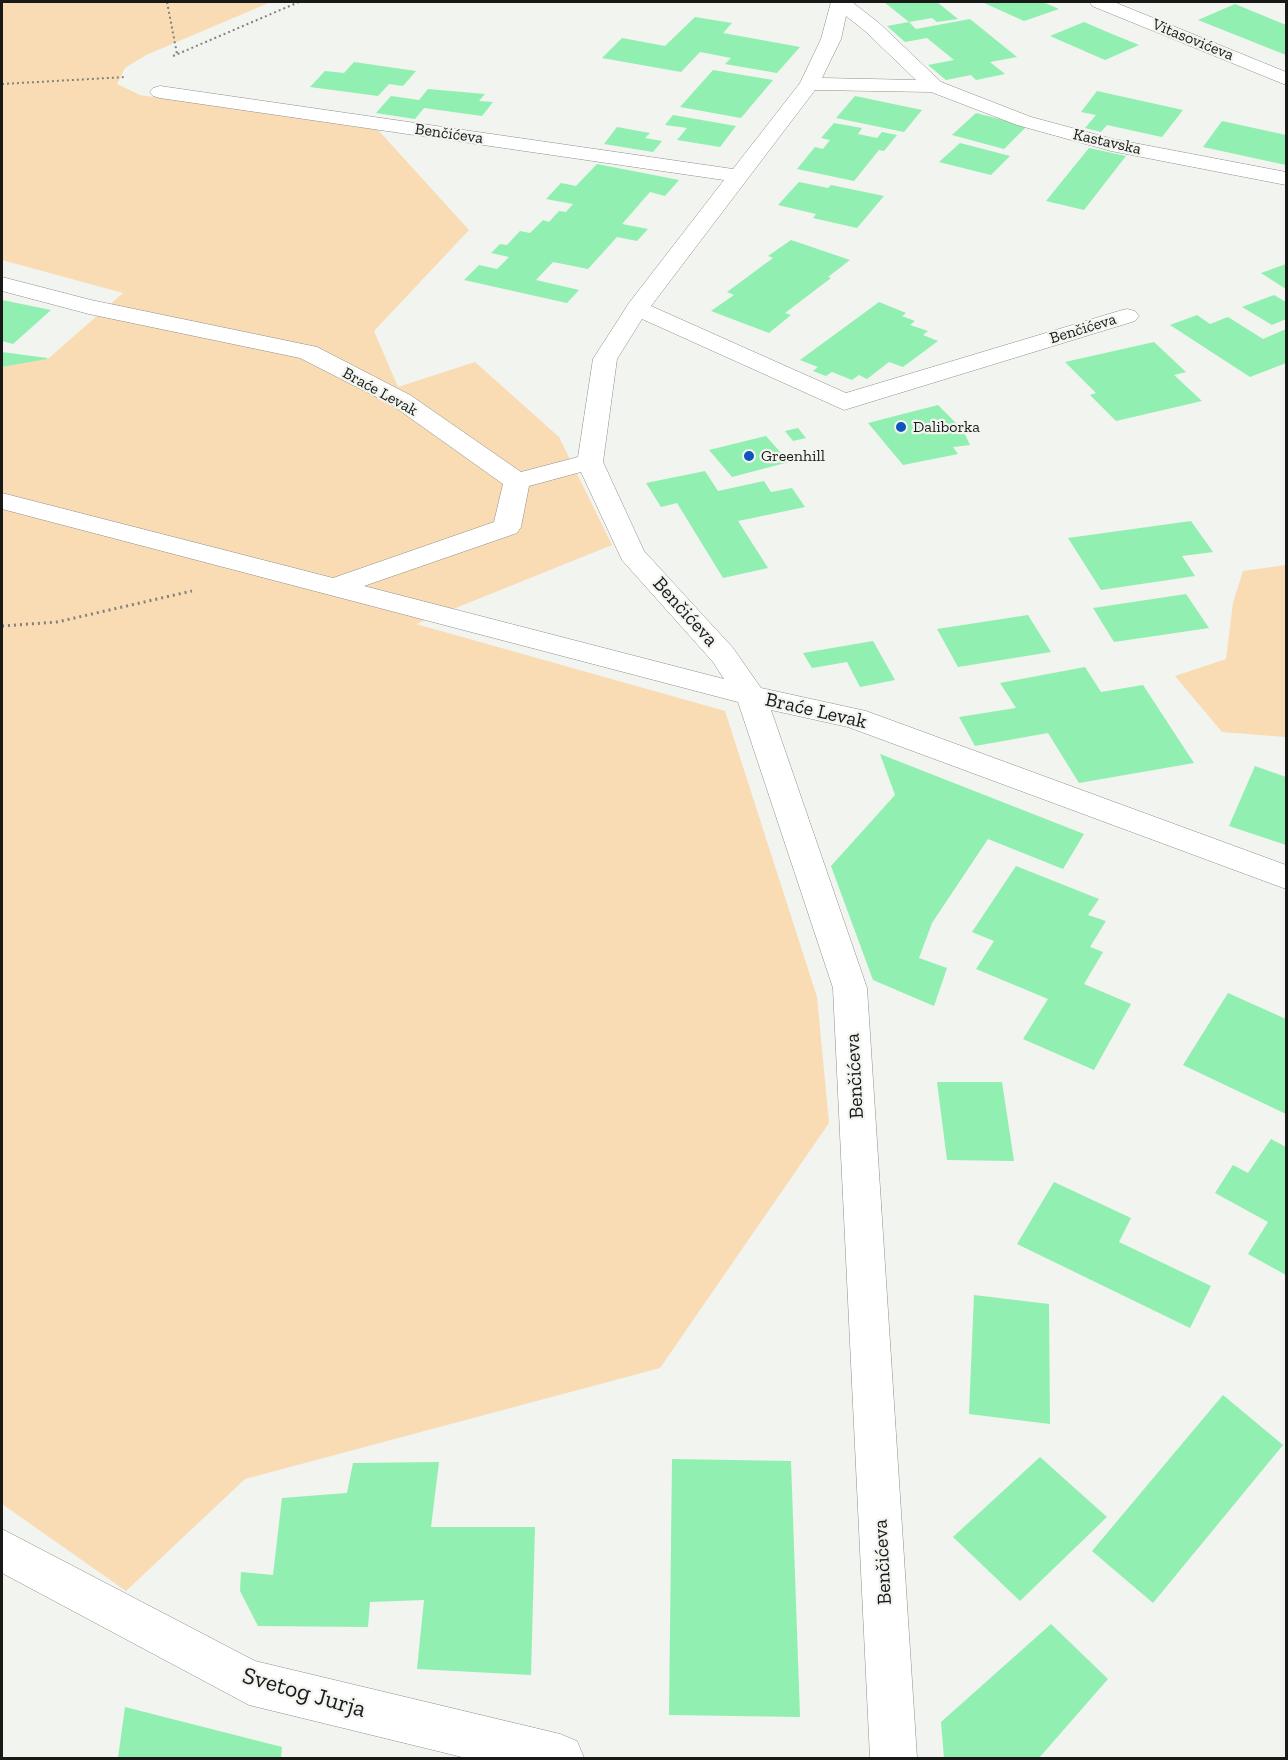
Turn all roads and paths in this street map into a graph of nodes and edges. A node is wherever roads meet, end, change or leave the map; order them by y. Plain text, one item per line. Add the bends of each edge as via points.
1 (167, 2) edge
2 (299, 2) edge
3 (840, 2) edge
4 (1100, 2) edge
5 (177, 54) junction
6 (140, 76) junction
7 (1287, 79) edge
8 (2, 84) edge
9 (809, 84) junction
10 (934, 86) junction
11 (160, 92) joint
12 (738, 176) junction
13 (1287, 178) edge
14 (2, 284) edge
15 (637, 308) junction
16 (1127, 316) dead end
17 (590, 462) junction
18 (517, 481) junction
19 (2, 501) edge
20 (332, 588) junction
21 (193, 591) dead end
22 (2, 626) edge
23 (752, 696) junction
24 (1287, 877) edge
25 (2, 1550) edge
26 (560, 1758) edge
27 (894, 1758) edge

1 - 5 path
2 - 5 path
3 - 9 street via 831,39
3 - 10 street
4 - 7 street, Vitasovićeva
5 - 6 path via 142,70
6 - 8 path
6 - 11 path via 138,82
9 - 10 street
9 - 12 street
10 - 13 street, Kastavska via 1024,121 1111,145
11 - 12 street, Benčićeva
12 - 15 street
14 - 18 street, Braće Levak via 89,307 308,352 401,400
15 - 16 street, Benčićeva via 844,402
15 - 17 street via 605,359
17 - 18 street
17 - 23 street, Benčićeva via 632,554 723,655
18 - 20 street via 507,527
19 - 20 street, Braće Levak
20 - 23 street, Braće Levak
21 - 22 path via 57,622
23 - 24 street, Braće Levak via 855,718
23 - 27 street, Benčićeva via 850,988
25 - 26 street, Svetog Jurja via 249,1682

